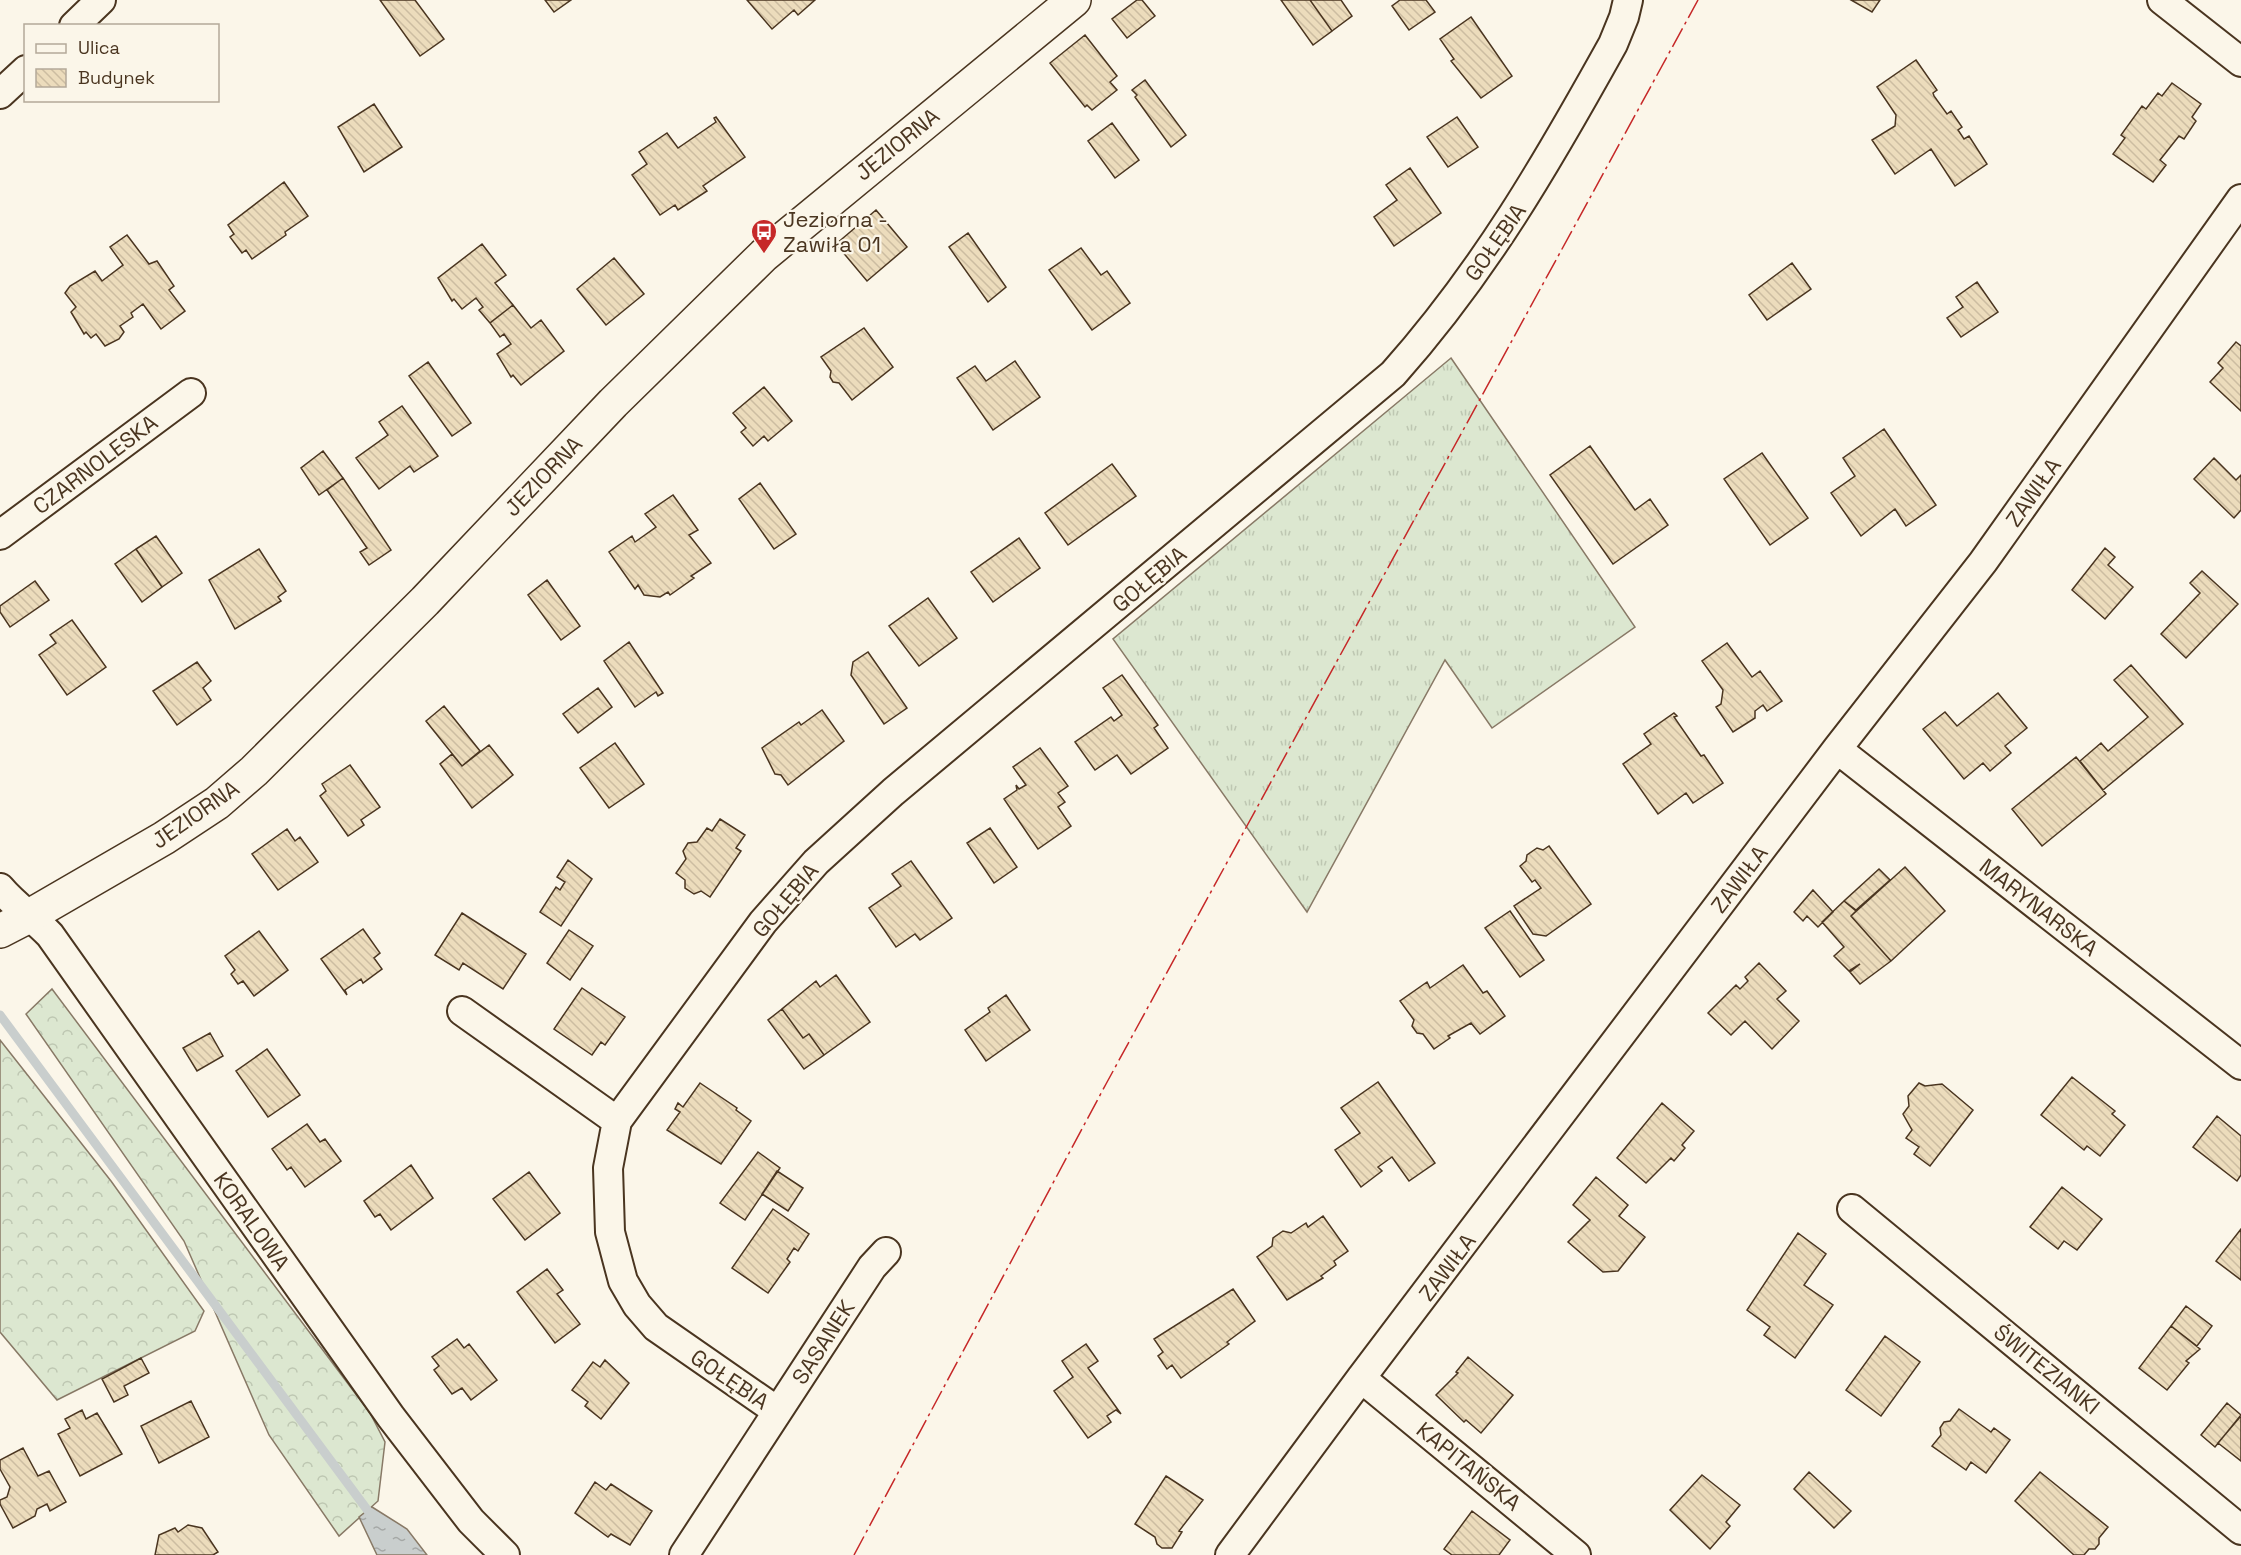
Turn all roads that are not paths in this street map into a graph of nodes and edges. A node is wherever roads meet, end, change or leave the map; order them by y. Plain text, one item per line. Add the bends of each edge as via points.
1 (101, 0) edge
2 (1074, 0) edge
3 (1628, 0) edge
4 (2162, 0) edge
5 (76, 24) edge
6 (2241, 62) edge
7 (24, 72) edge
8 (0, 94) edge
9 (2241, 199) edge
10 (191, 393) dead end
11 (0, 535) edge
12 (1837, 749) junction
13 (0, 888) edge
14 (31, 915) junction
15 (0, 931) edge
16 (462, 1011) dead end
17 (2241, 1065) edge
18 (617, 1121) junction
19 (1852, 1209) dead end
20 (886, 1252) dead end
21 (1361, 1378) junction
22 (777, 1411) junction
23 (2241, 1530) edge
24 (505, 1555) edge
25 (684, 1555) edge
26 (1230, 1555) edge
27 (1576, 1555) edge

1 - 5 street
2 - 14 street, JEZIORNA via 764,255 613,403 417,609 254,771 164,838
3 - 18 street, GOŁĘBIA via 1613,44 1523,203 1425,338 1393,374 892,792 816,862 763,922
4 - 6 street
7 - 8 street
9 - 12 street, ZAWIŁA via 1983,562
10 - 11 street, CZARNOLESKA
12 - 17 street, MARYNARSKA
12 - 21 street, ZAWIŁA
13 - 14 street, KORALOWA via 16,907
14 - 15 street, JEZIORNA
14 - 24 street, KORALOWA via 57,945 391,1417 471,1521
16 - 18 street
18 - 22 street, GOŁĘBIA via 608,1168 609,1232 623,1281 656,1327
19 - 23 street, ŚWITEZIANKI
20 - 22 street, SASANEK via 872,1267
21 - 26 street, ZAWIŁA
21 - 27 street, KAPITAŃSKA
22 - 25 street, SASANEK

